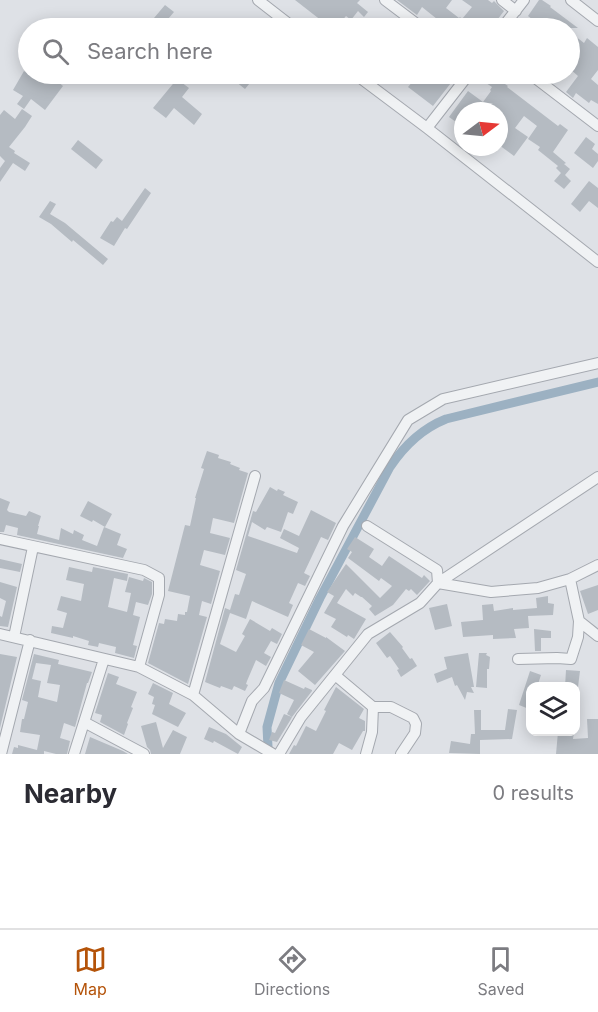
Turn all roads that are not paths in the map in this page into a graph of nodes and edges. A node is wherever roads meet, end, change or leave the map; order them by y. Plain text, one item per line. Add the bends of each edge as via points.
1 (258, 0) edge
2 (385, 0) edge
3 (502, 0) edge
4 (524, 0) edge
5 (571, 0) edge
6 (516, 11) junction
7 (281, 18) edge
8 (409, 18) edge
9 (510, 18) edge
10 (598, 21) edge
11 (369, 84) edge
12 (461, 84) edge
13 (543, 84) edge
14 (598, 126) edge
15 (428, 128) junction
16 (598, 262) edge
17 (598, 363) edge
18 (255, 476) dead end
19 (598, 477) edge
20 (367, 526) dead end
21 (0, 539) edge
22 (33, 547) junction
23 (598, 565) edge
24 (570, 579) junction
25 (438, 583) junction
26 (579, 621) junction
27 (0, 634) edge
28 (14, 636) junction
29 (598, 636) edge
30 (30, 640) junction
31 (104, 659) junction
32 (518, 659) dead end
33 (139, 668) junction
34 (335, 675) junction
35 (193, 695) junction
36 (373, 707) junction
37 (84, 722) junction
38 (239, 734) junction
39 (268, 752) edge
40 (1, 754) edge
41 (74, 754) edge
42 (144, 754) edge
43 (366, 754) edge
44 (401, 754) edge

1 - 7 street
2 - 8 street
3 - 6 street
4 - 6 street
5 - 10 street
6 - 9 street
11 - 15 street
12 - 15 street
13 - 14 street
15 - 16 street
17 - 38 street via 443,399 408,420 343,526 264,688 252,701
18 - 35 street
19 - 25 street
20 - 25 street via 437,570
21 - 22 street
22 - 28 street
22 - 33 street via 144,570 159,578 159,595
23 - 24 street
24 - 25 street via 538,588 491,592
24 - 26 street
25 - 34 street via 420,603 368,634
26 - 29 street
26 - 32 street via 571,659
27 - 28 street
28 - 30 street
30 - 31 street
30 - 40 street
31 - 33 street
31 - 37 street
33 - 35 street
34 - 36 street
34 - 39 street
35 - 38 street
36 - 43 street
36 - 44 street via 391,707 416,724 415,733
37 - 41 street
37 - 42 street
38 - 39 street

